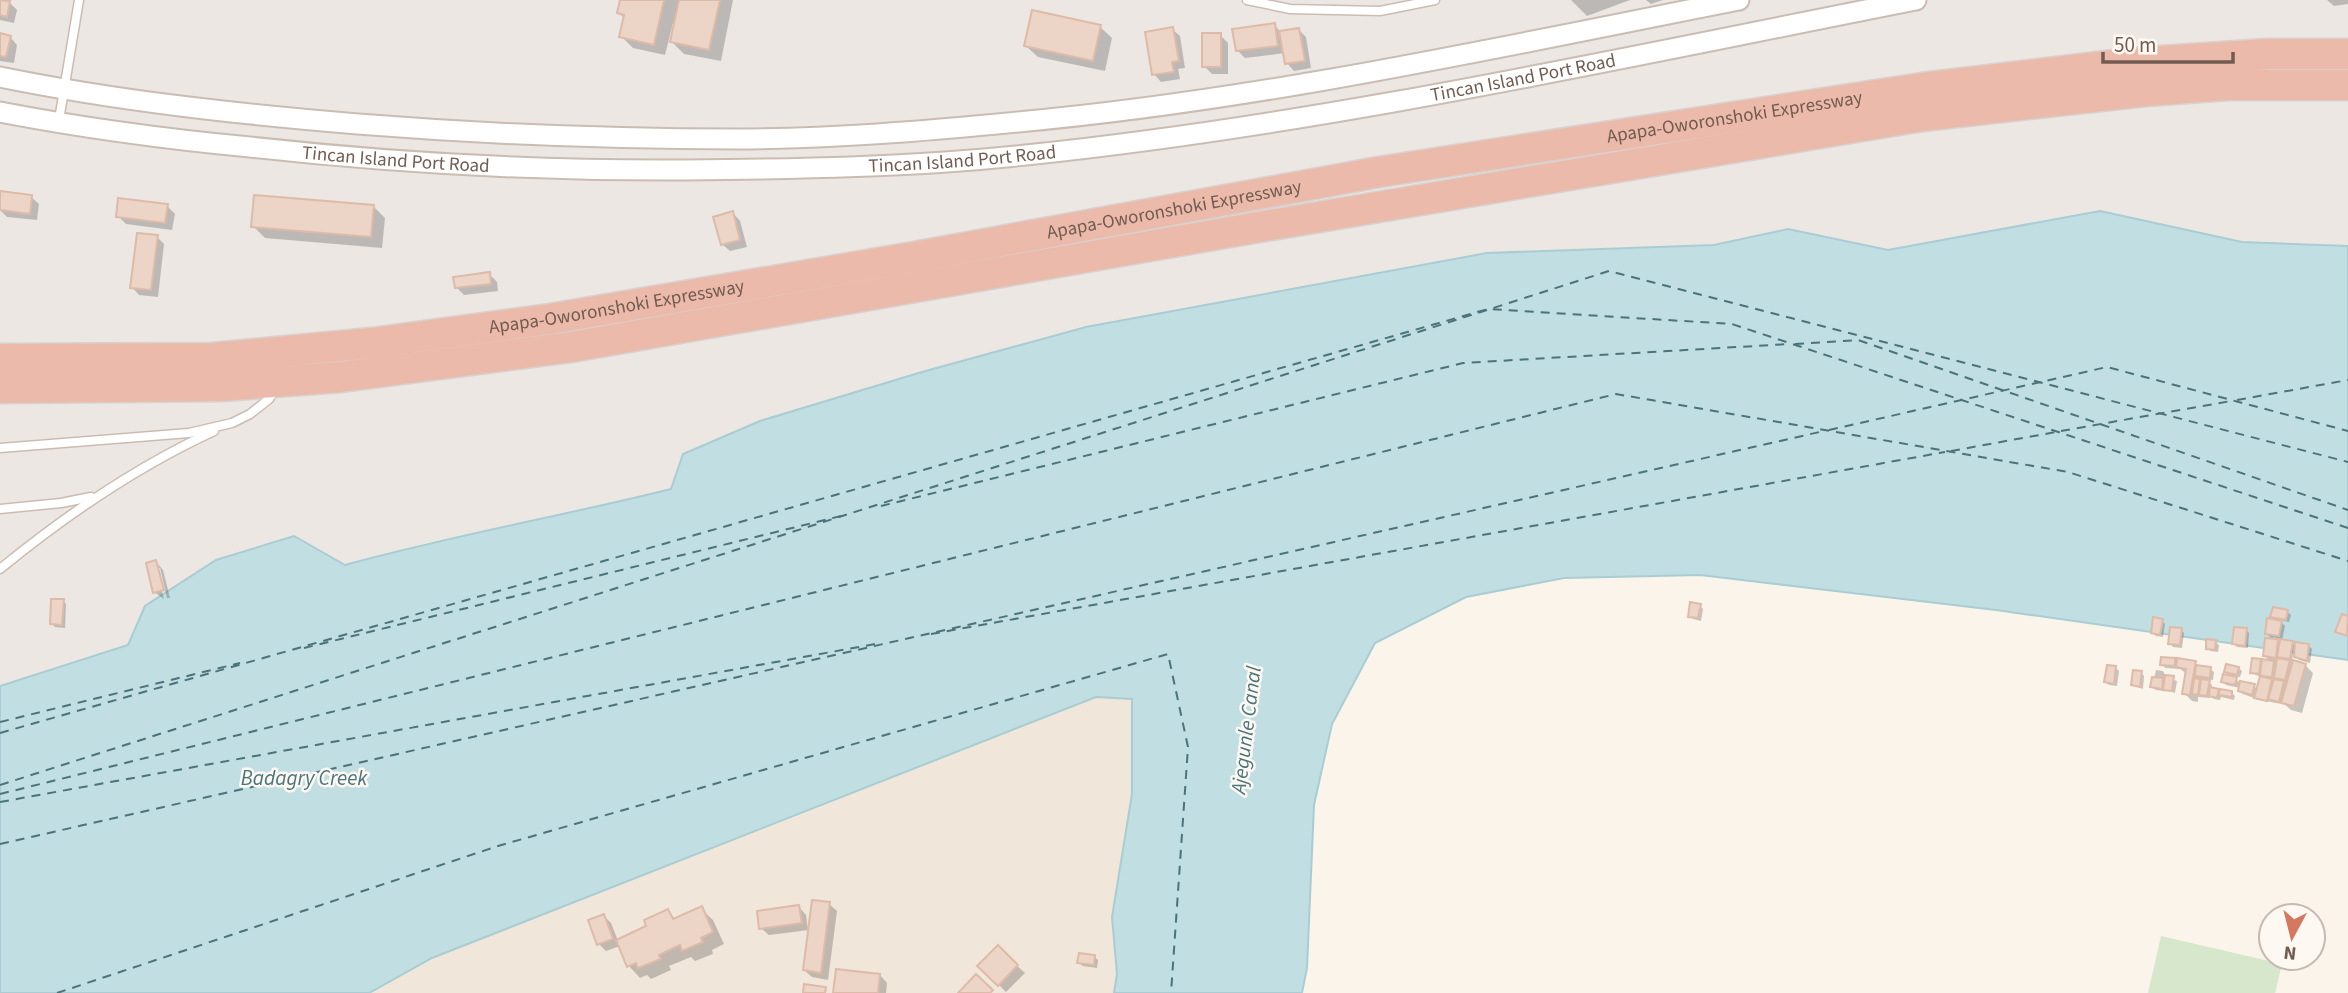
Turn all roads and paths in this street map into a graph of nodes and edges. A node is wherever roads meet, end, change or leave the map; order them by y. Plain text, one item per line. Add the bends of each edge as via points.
1 (79, 0) edge
2 (1247, 0) edge
3 (1434, 0) edge
4 (1739, 0) edge
5 (1916, 0) edge
6 (2348, 54) edge
7 (0, 77) edge
8 (2348, 85) edge
9 (65, 90) junction
10 (0, 112) edge
11 (58, 123) junction
12 (0, 359) edge
13 (279, 382) junction
14 (0, 388) edge
15 (232, 423) junction
16 (0, 448) edge
17 (95, 496) junction
18 (0, 509) edge
19 (0, 569) edge

1 - 9 lane
2 - 3 lane via 1290,9 1380,11
4 - 9 street, Tincan Island Port Road via 1423,62 1196,100 1021,122 871,134 740,139 473,133 263,116
5 - 11 street, Tincan Island Port Road via 1429,95 1218,130 1024,155 872,166 615,170 483,166 345,158
6 - 12 highway, Apapa-Oworonshoki Expressway via 2131,62 1922,88 1379,172 914,257 400,339 213,358
7 - 9 street, Tincan Island Port Road
8 - 13 highway, Apapa-Oworonshoki Expressway via 2228,85 1922,116 571,347
9 - 11 lane
10 - 11 street, Tincan Island Port Road
13 - 14 highway, Apapa-Oworonshoki Expressway
13 - 15 lane via 269,399
15 - 16 lane via 189,433
15 - 17 lane
17 - 18 lane
17 - 19 lane

